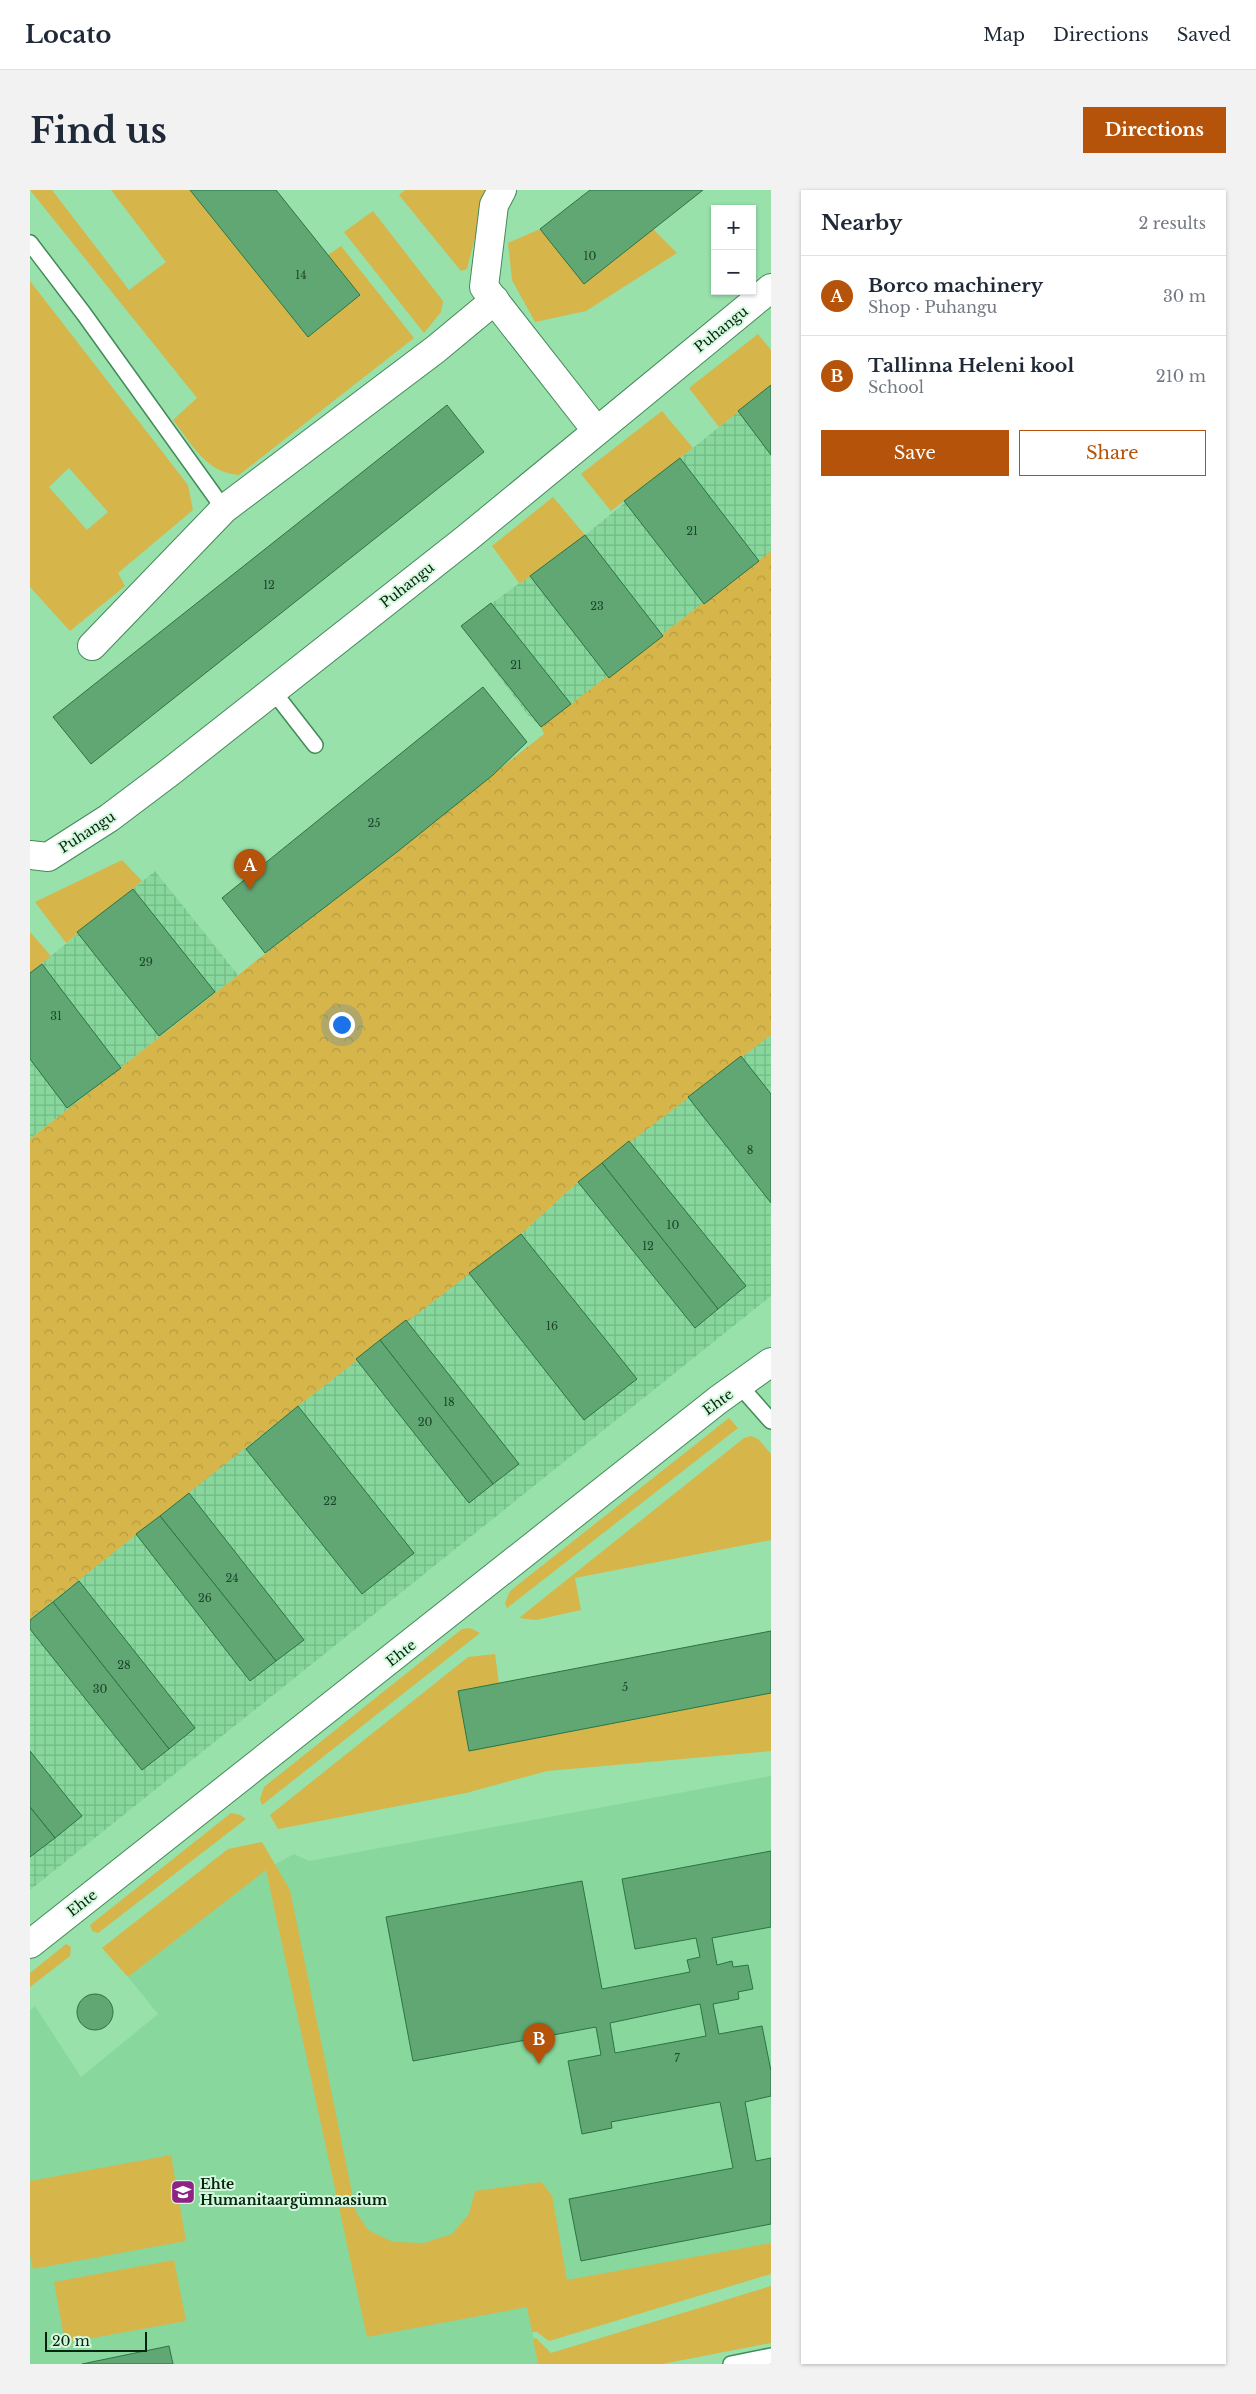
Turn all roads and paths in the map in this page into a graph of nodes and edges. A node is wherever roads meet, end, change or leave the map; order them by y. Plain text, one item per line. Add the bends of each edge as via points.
1 (498, 198) edge
2 (30, 243) edge
3 (771, 288) edge
4 (495, 300) junction
5 (596, 430) junction
6 (224, 509) junction
7 (92, 646) dead end
8 (273, 691) junction
9 (315, 745) dead end
10 (30, 855) edge
11 (771, 1362) edge
12 (740, 1386) junction
13 (771, 1420) edge
14 (30, 1944) edge
15 (771, 2356) edge
16 (731, 2364) edge

1 - 4 street via 484,287
2 - 6 lane
3 - 5 street, Puhangu
4 - 5 street
4 - 6 street via 436,349
5 - 8 street, Puhangu via 467,538
6 - 7 street
8 - 9 lane
8 - 10 street, Puhangu via 109,818 48,857
11 - 12 street, Ehte
12 - 13 lane
12 - 14 street, Ehte via 718,1400
15 - 16 lane

